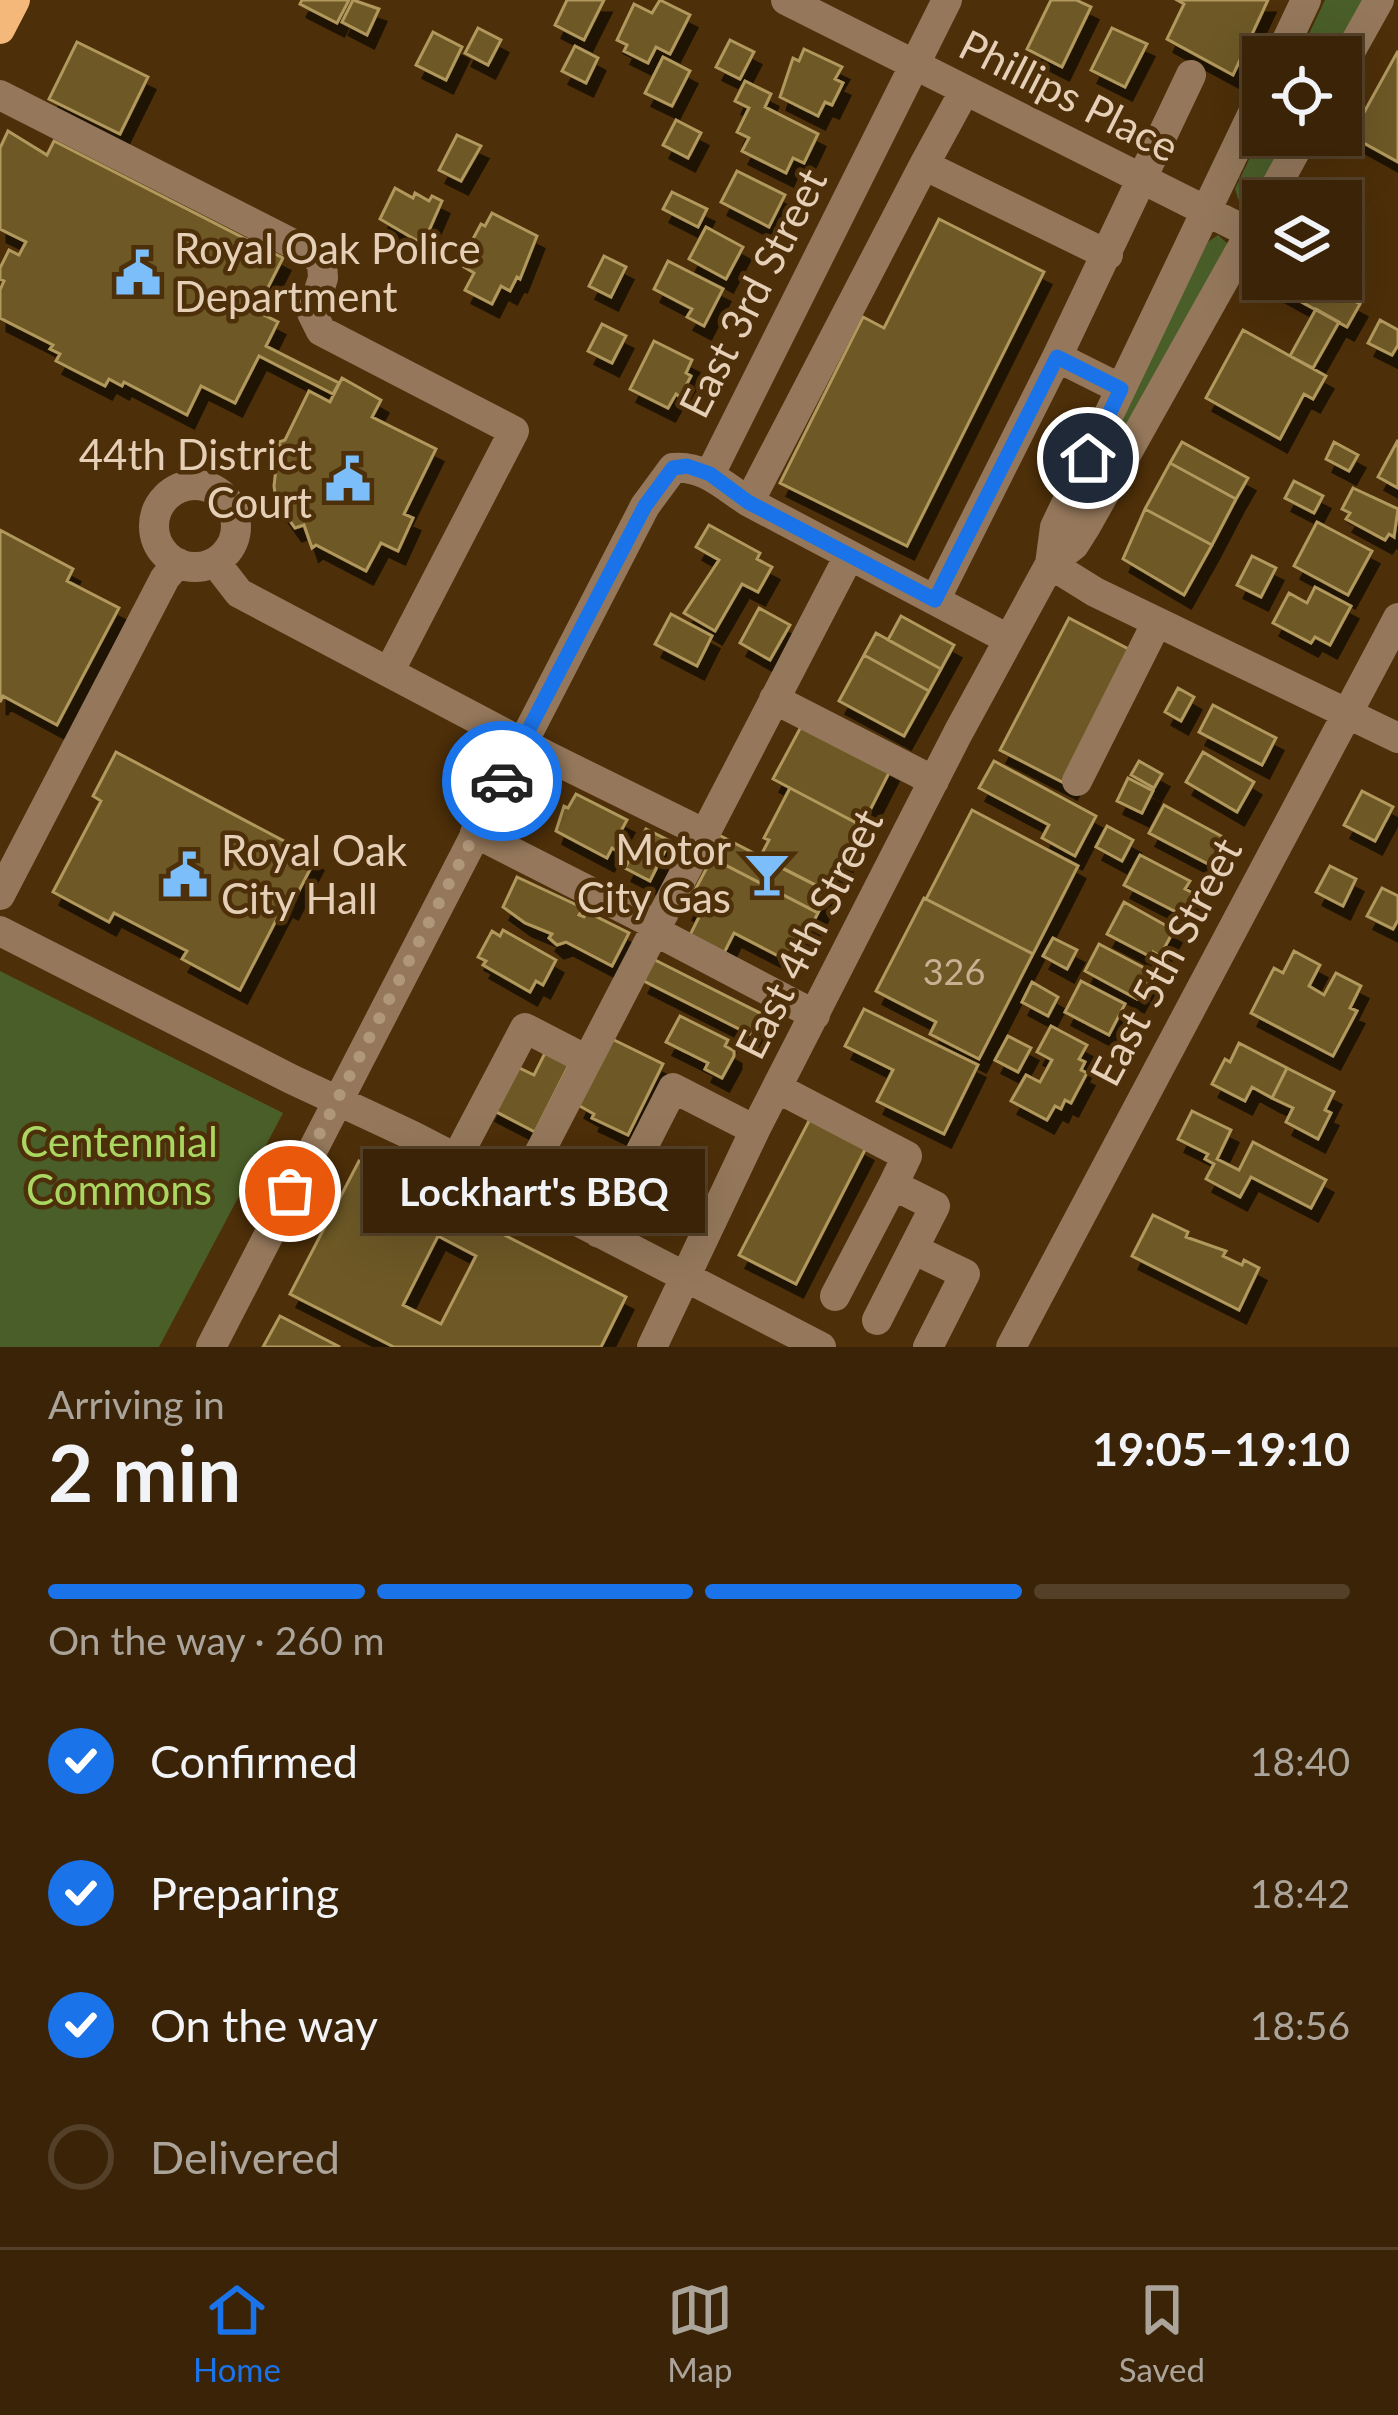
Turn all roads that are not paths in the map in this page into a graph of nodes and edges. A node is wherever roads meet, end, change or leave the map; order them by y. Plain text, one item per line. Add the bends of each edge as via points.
1 (15, 0) edge
2 (786, 0) edge
3 (947, 0) edge
4 (1306, 0) edge
5 (1379, 0) edge
6 (0, 29) edge
7 (1290, 36) edge
8 (1359, 36) edge
9 (915, 65) junction
10 (1191, 75) dead end
11 (965, 90) junction
12 (0, 95) edge
13 (1242, 137) edge
14 (924, 165) junction
15 (1140, 180) junction
16 (1207, 211) junction
17 (1242, 219) edge
18 (1242, 249) edge
19 (1108, 255) junction
20 (1057, 357) junction
21 (1121, 389) junction
22 (710, 474) junction
23 (748, 502) junction
24 (849, 556) junction
25 (215, 562) junction
26 (178, 563) junction
27 (1050, 564) junction
28 (935, 600) junction
29 (1398, 618) edge
30 (1157, 622) junction
31 (1008, 639) junction
32 (390, 670) junction
33 (774, 699) junction
34 (1346, 713) junction
35 (1398, 738) edge
36 (523, 742) junction
37 (934, 781) junction
38 (1077, 781) dead end
39 (689, 826) dead end
40 (475, 833) junction
41 (0, 895) edge
42 (654, 927) junction
43 (0, 932) edge
44 (815, 1016) junction
45 (587, 1060) junction
46 (777, 1088) junction
47 (336, 1100) junction
48 (755, 1130) junction
49 (456, 1159) junction
50 (892, 1185) junction
51 (518, 1192) junction
52 (599, 1233) junction
53 (914, 1249) junction
54 (686, 1278) junction
55 (836, 1296) dead end
56 (878, 1320) dead end
57 (211, 1347) edge
58 (652, 1347) edge
59 (821, 1347) edge
60 (928, 1347) edge
61 (1011, 1347) edge

1 - 6 main road
2 - 9 street, Phillips Place
3 - 9 street, East 3rd Street
4 - 7 street
5 - 8 street
9 - 11 street, Phillips Place
9 - 22 street, East 3rd Street
10 - 15 street
11 - 14 street
11 - 15 street, Phillips Place
12 - 32 street via 313,254 322,263 314,325 514,430
13 - 16 street, East 4th Street
14 - 19 street
14 - 23 street
15 - 16 street, Phillips Place
15 - 19 street
16 - 17 street, Phillips Place
16 - 21 street, East 4th Street
18 - 27 street, East 4th Street via 1086,526
19 - 20 street
20 - 21 street
20 - 28 street
21 - 27 street, East 4th Street via 1055,527
22 - 23 street
22 - 36 street, East 3rd Street via 687,466 661,479
23 - 24 street
24 - 28 street
24 - 33 street
25 - 26 street
25 - 26 street via 231,546 236,521 224,496 199,485 172,492 156,515 157,540
25 - 32 street via 239,593
26 - 41 street
27 - 30 street
27 - 31 street, East 4th Street
28 - 31 street
29 - 34 street, East 5th Street
30 - 34 street
30 - 38 street
31 - 37 street, East 4th Street
32 - 36 street
33 - 37 street
33 - 42 street
34 - 35 street
34 - 61 street, East 5th Street
36 - 39 street
36 - 40 street, East 3rd Street
37 - 44 street, East 4th Street
40 - 42 street
40 - 47 street, East 3rd Street
42 - 44 street
42 - 45 street
43 - 47 street
44 - 46 street, East 4th Street
45 - 49 street via 525,1028
45 - 51 street
46 - 48 street, East 4th Street
46 - 50 street via 907,1156
47 - 49 street
47 - 57 street, East 3rd Street
48 - 52 street via 673,1088
48 - 54 street, East 4th Street
49 - 51 street
50 - 53 street via 935,1206
50 - 55 street
51 - 52 street
52 - 54 street
53 - 56 street
53 - 60 street via 965,1274
54 - 58 street, East 4th Street
54 - 59 street

